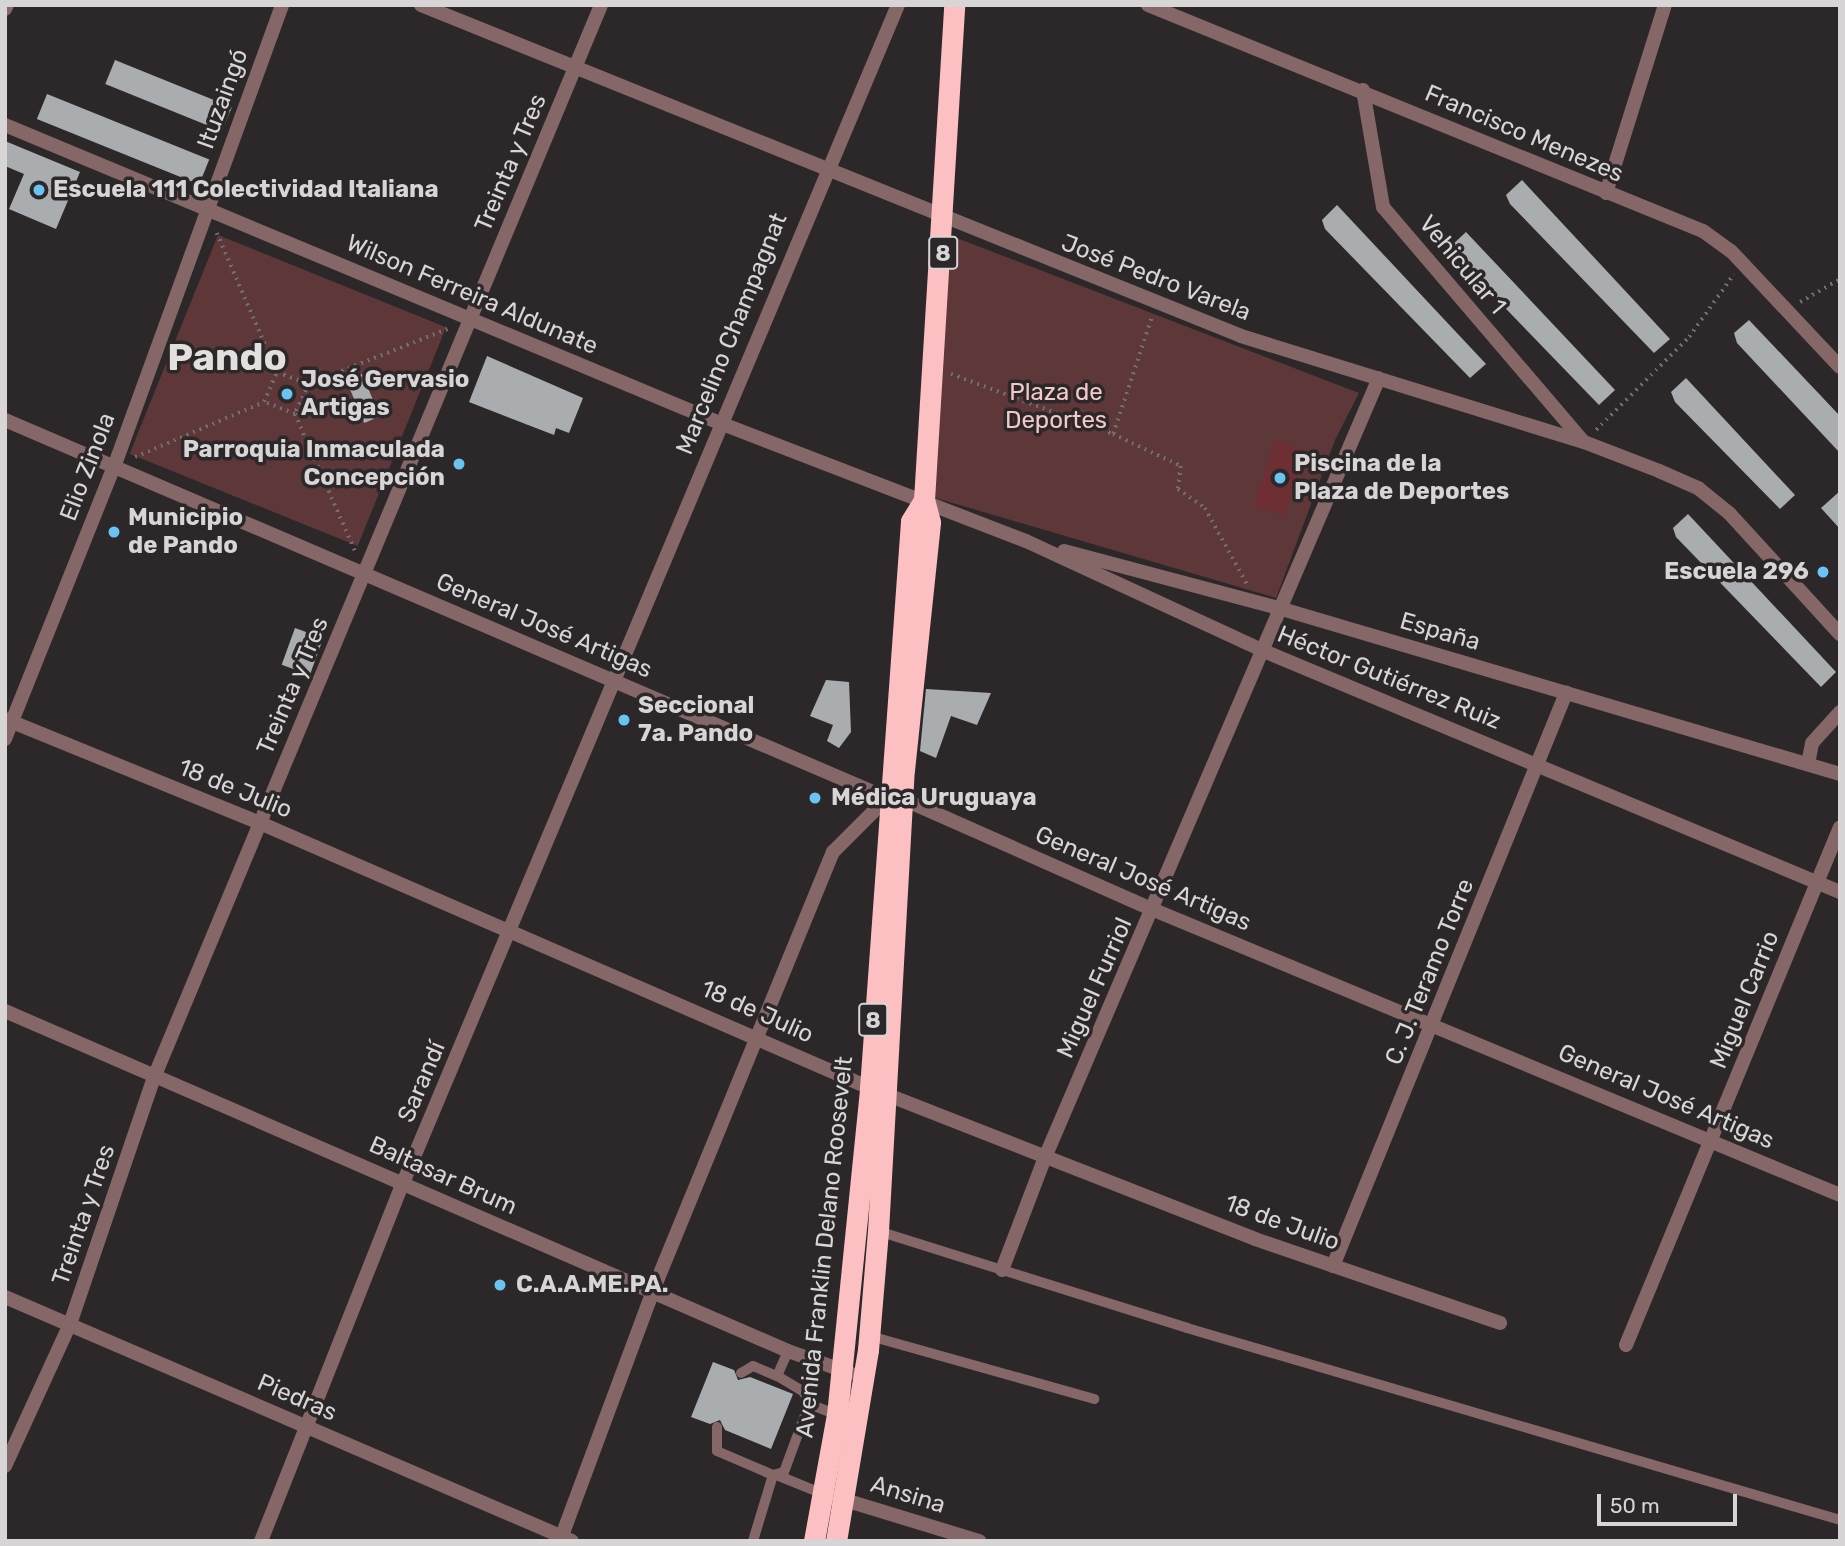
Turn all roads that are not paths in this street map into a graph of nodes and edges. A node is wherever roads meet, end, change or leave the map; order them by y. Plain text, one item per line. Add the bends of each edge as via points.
1 (282, 5) edge
2 (421, 5) edge
3 (601, 5) edge
4 (898, 5) edge
5 (954, 5) edge
6 (1148, 5) edge
7 (1665, 5) edge
8 (576, 66) junction
9 (1363, 90) junction
10 (5, 125) edge
11 (825, 169) junction
12 (1606, 193) junction
13 (207, 209) junction
14 (945, 214) junction
15 (470, 320) junction
16 (1840, 367) edge
17 (1379, 378) junction
18 (5, 420) edge
19 (720, 422) junction
20 (1584, 442) junction
21 (114, 467) junction
22 (924, 500) junction
23 (1026, 541) junction
24 (365, 575) junction
25 (1282, 609) junction
26 (1840, 634) edge
27 (1266, 652) junction
28 (614, 681) junction
29 (1566, 693) junction
30 (1840, 712) edge
31 (9, 721) edge
32 (5, 739) edge
33 (1538, 763) junction
34 (1808, 764) junction
35 (1840, 774) edge
36 (895, 798) junction
37 (260, 823) junction
38 (1840, 827) edge
39 (1817, 882) junction
40 (1840, 892) edge
41 (1154, 910) junction
42 (512, 930) junction
43 (5, 1011) edge
44 (1433, 1024) junction
45 (759, 1037) junction
46 (155, 1075) junction
47 (878, 1090) junction
48 (1712, 1141) junction
49 (1046, 1155) junction
50 (403, 1183) junction
51 (1840, 1195) edge
52 (878, 1231) junction
53 (1333, 1266) junction
54 (1002, 1270) junction
55 (652, 1293) junction
56 (5, 1297) edge
57 (1500, 1323) dead end
58 (70, 1324) junction
59 (870, 1336) junction
60 (1626, 1345) dead end
61 (788, 1351) junction
62 (839, 1371) junction
63 (741, 1373) dead end
64 (864, 1375) junction
65 (777, 1376) junction
66 (1094, 1399) dead end
67 (809, 1404) junction
68 (836, 1415) junction
69 (717, 1427) dead end
70 (310, 1429) junction
71 (5, 1466) edge
72 (776, 1475) junction
73 (823, 1493) junction
74 (844, 1499) junction
75 (1840, 1520) edge
76 (565, 1539) edge
77 (261, 1541) edge
78 (753, 1541) edge
79 (814, 1541) edge
80 (836, 1541) edge
81 (979, 1541) edge

1 - 13 street, Ituzaingó
2 - 8 street, José Pedro Varela
3 - 8 street, Treinta y Tres
4 - 11 street, Marcelino Champagnat
5 - 14 highway, Avenida Franklin Delano Roosevelt / 8
6 - 9 street, Francisco Menezes
7 - 12 street
8 - 11 street, José Pedro Varela
8 - 15 street, Treinta y Tres
9 - 12 street, Francisco Menezes
9 - 20 street, Vehicular 1 via 1383,207
10 - 13 street, Wilson Ferreira Aldunate
11 - 14 street, José Pedro Varela
11 - 19 street, Marcelino Champagnat
12 - 16 street, Francisco Menezes via 1710,234
13 - 15 street, Wilson Ferreira Aldunate
13 - 21 street, Elio Zinola
14 - 17 street, José Pedro Varela via 961,226 1241,336
14 - 22 highway, Avenida Franklin Delano Roosevelt / 8
15 - 19 street, Wilson Ferreira Aldunate
15 - 24 street, Treinta y Tres
17 - 20 street, José Pedro Varela
17 - 25 street, Miguel Furriol
18 - 21 street, General José Artigas
19 - 22 street, Wilson Ferreira Aldunate
19 - 28 street, Marcelino Champagnat
20 - 26 street, José Pedro Varela via 1698,488 1728,513
21 - 24 street, General José Artigas
21 - 31 street, Elio Zinola
22 - 23 street, Héctor Gutiérrez Ruiz
22 - 36 highway, Avenida Franklin Delano Roosevelt / 8 via 930,522
23 - 25 street, España
23 - 27 street, Héctor Gutiérrez Ruiz
24 - 28 street, General José Artigas
24 - 37 street, Treinta y Tres
25 - 27 street, Miguel Furriol
25 - 29 street, España
27 - 33 street, Héctor Gutiérrez Ruiz
27 - 41 street, Miguel Furriol
28 - 36 street, General José Artigas
28 - 42 street, Sarandí
29 - 33 street, C. J. Teramo Torre
29 - 34 street, España
30 - 34 street via 1812,743
31 - 32 street, Elio Zinola
31 - 37 street, 18 de Julio
33 - 39 street, Héctor Gutiérrez Ruiz
33 - 44 street, C. J. Teramo Torre
34 - 35 street, España
36 - 41 street, General José Artigas
36 - 45 street via 833,852
36 - 47 highway, Avenida Franklin Delano Roosevelt / 8
37 - 42 street, 18 de Julio
37 - 46 street, Treinta y Tres
38 - 39 street, Miguel Carrio
39 - 40 street, Héctor Gutiérrez Ruiz
39 - 48 street, Miguel Carrio
41 - 44 street, General José Artigas
41 - 49 street, Miguel Furriol
42 - 45 street, 18 de Julio
42 - 50 street, Sarandí
43 - 46 street, Baltasar Brum
44 - 48 street, General José Artigas
44 - 53 street, C. J. Teramo Torre
45 - 47 street, 18 de Julio
45 - 55 street
46 - 50 street, Baltasar Brum
46 - 58 street, Treinta y Tres
47 - 49 street, 18 de Julio
47 - 52 highway, Avenida Franklin Delano Roosevelt / 8
47 - 62 highway, Avenida Franklin Delano Roosevelt / 8
48 - 51 street, General José Artigas
48 - 60 street, Miguel Carrio
49 - 53 street, 18 de Julio
49 - 54 street, Miguel Furriol
50 - 55 street, Baltasar Brum
50 - 70 street, Sarandí
52 - 54 lane
52 - 59 highway, Avenida Franklin Delano Roosevelt / 8
53 - 57 street, 18 de Julio
54 - 75 lane
55 - 61 street, Baltasar Brum
55 - 76 street
56 - 58 street, Piedras
58 - 70 street, Piedras
58 - 71 street, Treinta y Tres
59 - 64 highway, Avenida Franklin Delano Roosevelt / 8
59 - 66 lane
61 - 62 street, Baltasar Brum
61 - 65 lane
62 - 64 street, Baltasar Brum
62 - 68 highway, Avenida Franklin Delano Roosevelt / 8
63 - 65 lane via 753,1366
64 - 74 highway, Avenida Franklin Delano Roosevelt / 8
65 - 67 lane via 804,1392
67 - 68 lane
67 - 72 lane
68 - 73 highway, Avenida Franklin Delano Roosevelt / 8
69 - 72 lane via 717,1451
70 - 76 street, Piedras
70 - 77 street, Sarandí
72 - 73 lane
72 - 78 lane
73 - 74 street, Ansina
73 - 79 highway, Avenida Franklin Delano Roosevelt / 8
74 - 80 highway, Avenida Franklin Delano Roosevelt / 8
74 - 81 street, Ansina

